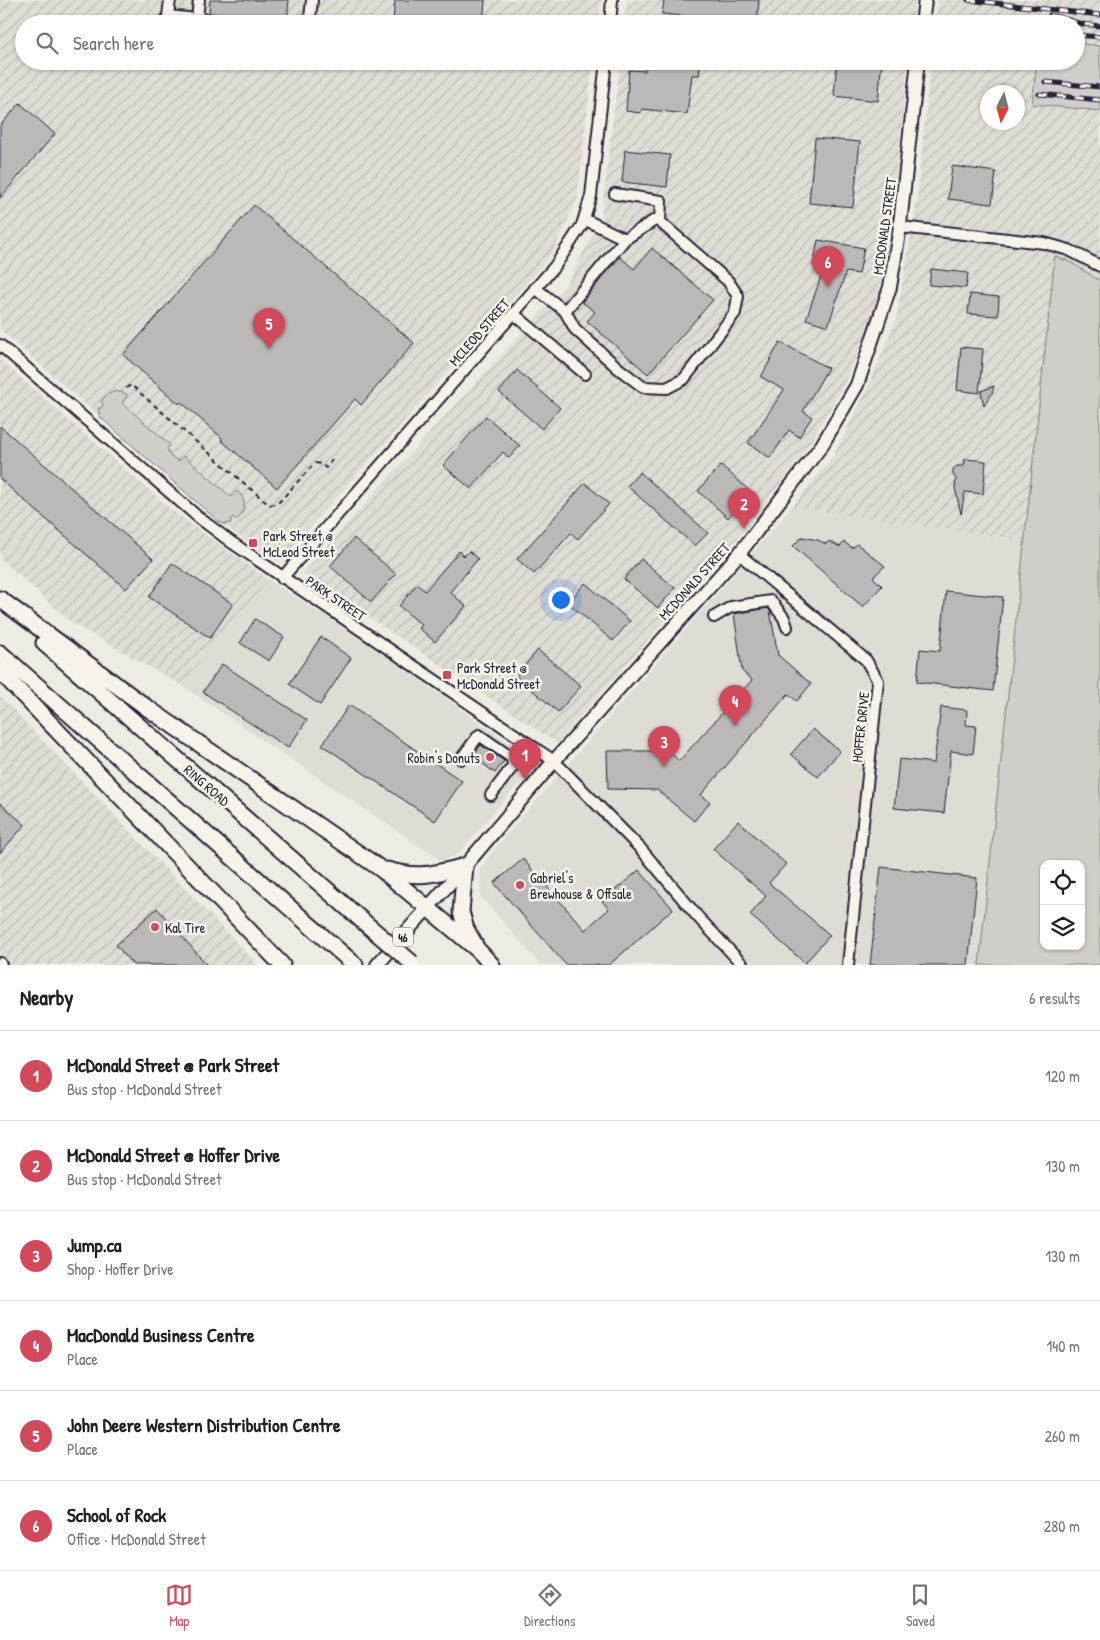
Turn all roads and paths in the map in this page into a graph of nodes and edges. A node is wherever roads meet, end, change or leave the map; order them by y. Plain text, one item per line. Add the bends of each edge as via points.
1 (170, 0) edge
2 (199, 0) edge
3 (312, 0) edge
4 (612, 0) edge
5 (925, 0) edge
6 (168, 15) edge
7 (197, 15) edge
8 (310, 15) edge
9 (611, 15) edge
10 (923, 15) edge
11 (605, 70) edge
12 (917, 70) edge
13 (615, 194) dead end
14 (584, 219) junction
15 (660, 222) junction
16 (900, 227) junction
17 (625, 239) junction
18 (1100, 266) edge
19 (536, 288) junction
20 (565, 311) junction
21 (513, 313) junction
22 (0, 345) edge
23 (585, 374) dead end
24 (126, 388) dead end
25 (332, 460) dead end
26 (248, 487) junction
27 (244, 491) dead end
28 (739, 554) junction
29 (282, 578) junction
30 (0, 599) edge
31 (0, 604) edge
32 (714, 617) dead end
33 (787, 628) dead end
34 (0, 653) edge
35 (0, 671) edge
36 (461, 759) dead end
37 (554, 761) junction
38 (491, 795) dead end
39 (465, 866) junction
40 (381, 869) junction
41 (428, 908) junction
42 (478, 950) junction
43 (413, 964) edge
44 (282, 965) edge
45 (355, 965) edge
46 (378, 965) edge
47 (492, 965) edge
48 (742, 965) edge
49 (848, 965) edge

1 - 6 street
2 - 7 street
3 - 8 street
4 - 9 street
5 - 10 main road
11 - 14 street, MCLEOD STREET via 591,196
12 - 16 main road, MCDONALD STREET
13 - 15 street via 661,201
14 - 17 street
14 - 19 street, MCLEOD STREET via 570,245
15 - 17 street via 655,220
15 - 20 street via 728,281 738,296 736,312 684,379 667,388 643,386 575,329
16 - 18 street via 1044,244 1069,250
16 - 28 main road, MCDONALD STREET via 890,287 857,385 822,445
17 - 20 street
19 - 20 street
19 - 21 street, MCLEOD STREET
21 - 23 street
21 - 29 street, MCLEOD STREET
22 - 29 street, PARK STREET via 198,517
24 - 26 path via 131,385
25 - 26 path via 326,468 318,463 311,466 275,504 268,504
26 - 27 path
28 - 37 main road, MCDONALD STREET
28 - 49 street, HOFFER DRIVE via 866,660 878,681
29 - 37 street, PARK STREET
30 - 40 highway via 146,707
31 - 43 highway, RING ROAD, bridge
32 - 33 street via 731,607 771,601 784,618
34 - 45 highway
35 - 44 highway
36 - 38 street via 479,735 512,758 513,766
37 - 39 main road, MCDONALD STREET
37 - 48 street via 640,848
39 - 40 highway via 421,876 405,876
39 - 41 main road, MCDONALD STREET
39 - 42 highway via 461,912
40 - 41 highway
41 - 42 highway
41 - 46 main road, MCDONALD STREET / 46
42 - 47 highway

